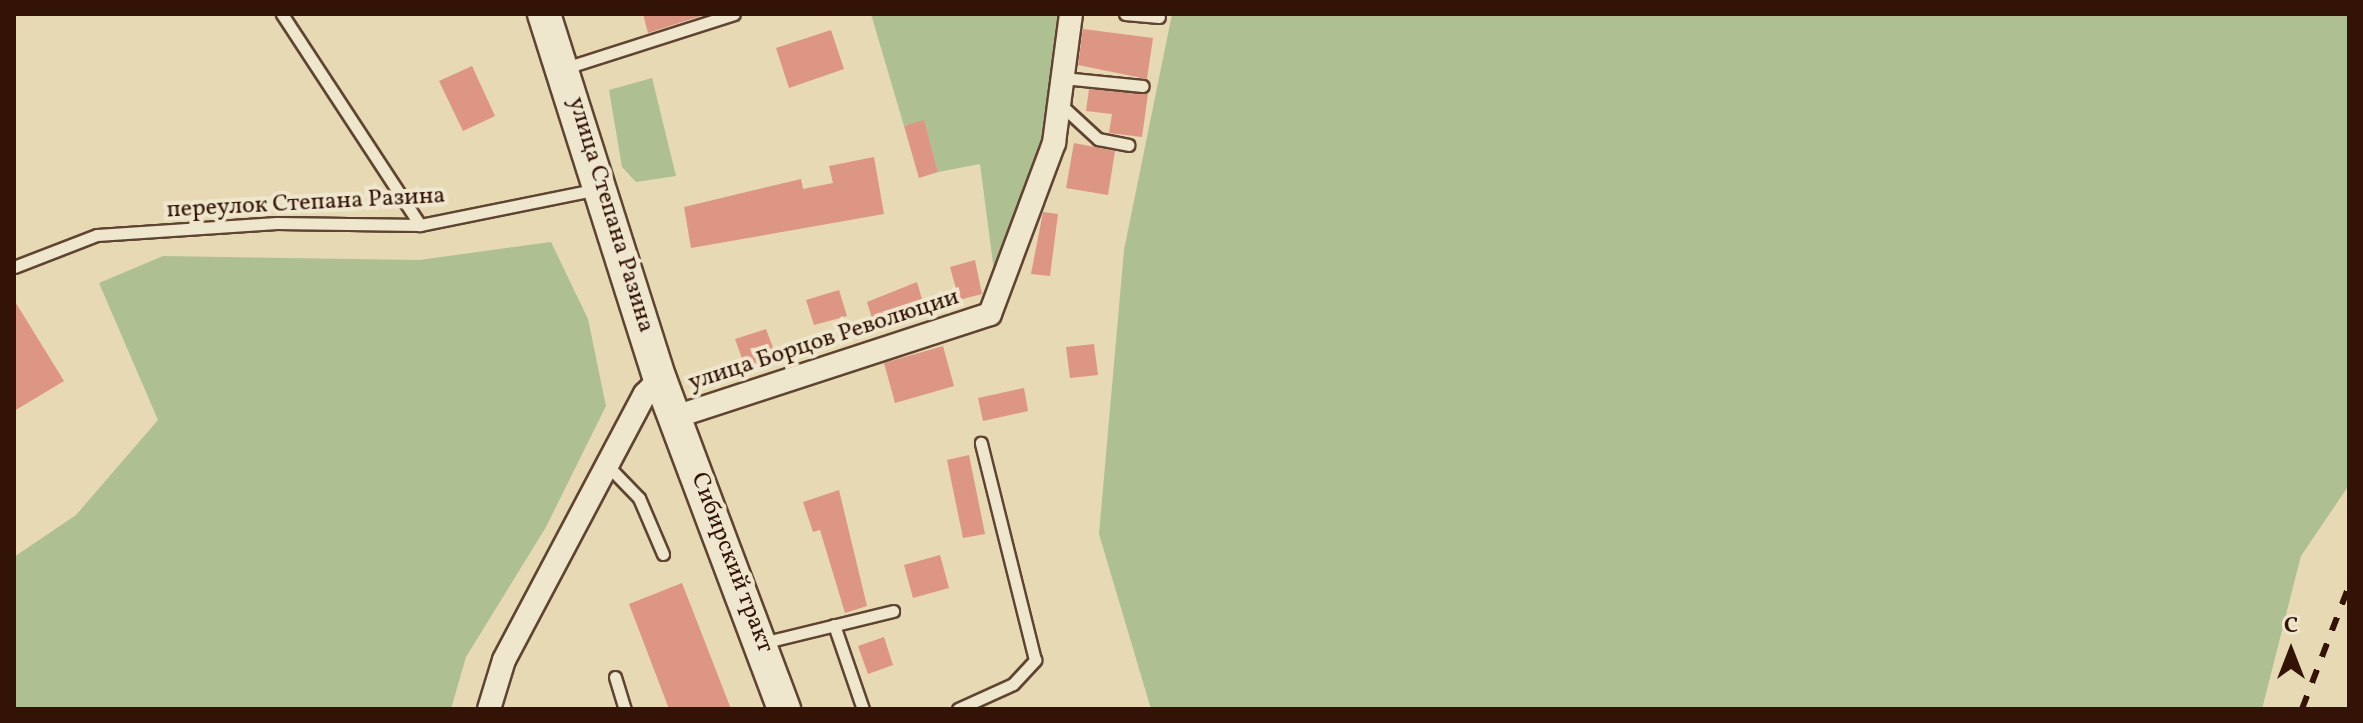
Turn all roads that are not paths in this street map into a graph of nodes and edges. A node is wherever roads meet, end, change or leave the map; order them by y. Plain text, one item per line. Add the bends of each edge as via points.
1 (282, 14) edge
2 (544, 14) edge
3 (708, 14) edge
4 (734, 14) edge
5 (1071, 14) edge
6 (1125, 14) edge
7 (1159, 17) dead end
8 (713, 26) junction
9 (565, 68) junction
10 (1063, 78) junction
11 (1143, 86) dead end
12 (1060, 104) junction
13 (1128, 145) dead end
14 (603, 187) junction
15 (420, 225) junction
16 (14, 267) edge
17 (660, 379) junction
18 (675, 417) junction
19 (981, 443) dead end
20 (607, 465) junction
21 (663, 554) dead end
22 (893, 611) dead end
23 (834, 625) junction
24 (762, 643) junction
25 (615, 677) dead end
26 (489, 709) edge
27 (625, 709) edge
28 (784, 709) edge
29 (863, 709) edge
30 (958, 709) edge

1 - 15 lane
2 - 9 main road, улица Степана Разина
3 - 8 lane
4 - 8 lane
5 - 10 street
6 - 7 lane
8 - 9 lane
9 - 14 main road, улица Степана Разина
10 - 11 lane
10 - 12 street
12 - 13 lane via 1098,139
12 - 18 street, улица Борцов Революции via 1054,143 990,314
14 - 15 lane, переулок Степана Разина
14 - 17 main road, улица Степана Разина
15 - 16 lane, переулок Степана Разина via 277,223 97,235
17 - 18 main road, улица Степана Разина
17 - 20 street
18 - 24 main road, Сибирский тракт
19 - 30 lane via 1035,660 1013,684
20 - 21 lane via 639,498
20 - 26 street via 504,660
22 - 23 lane
23 - 24 lane
23 - 29 lane
24 - 28 main road, Сибирский тракт
25 - 27 lane

